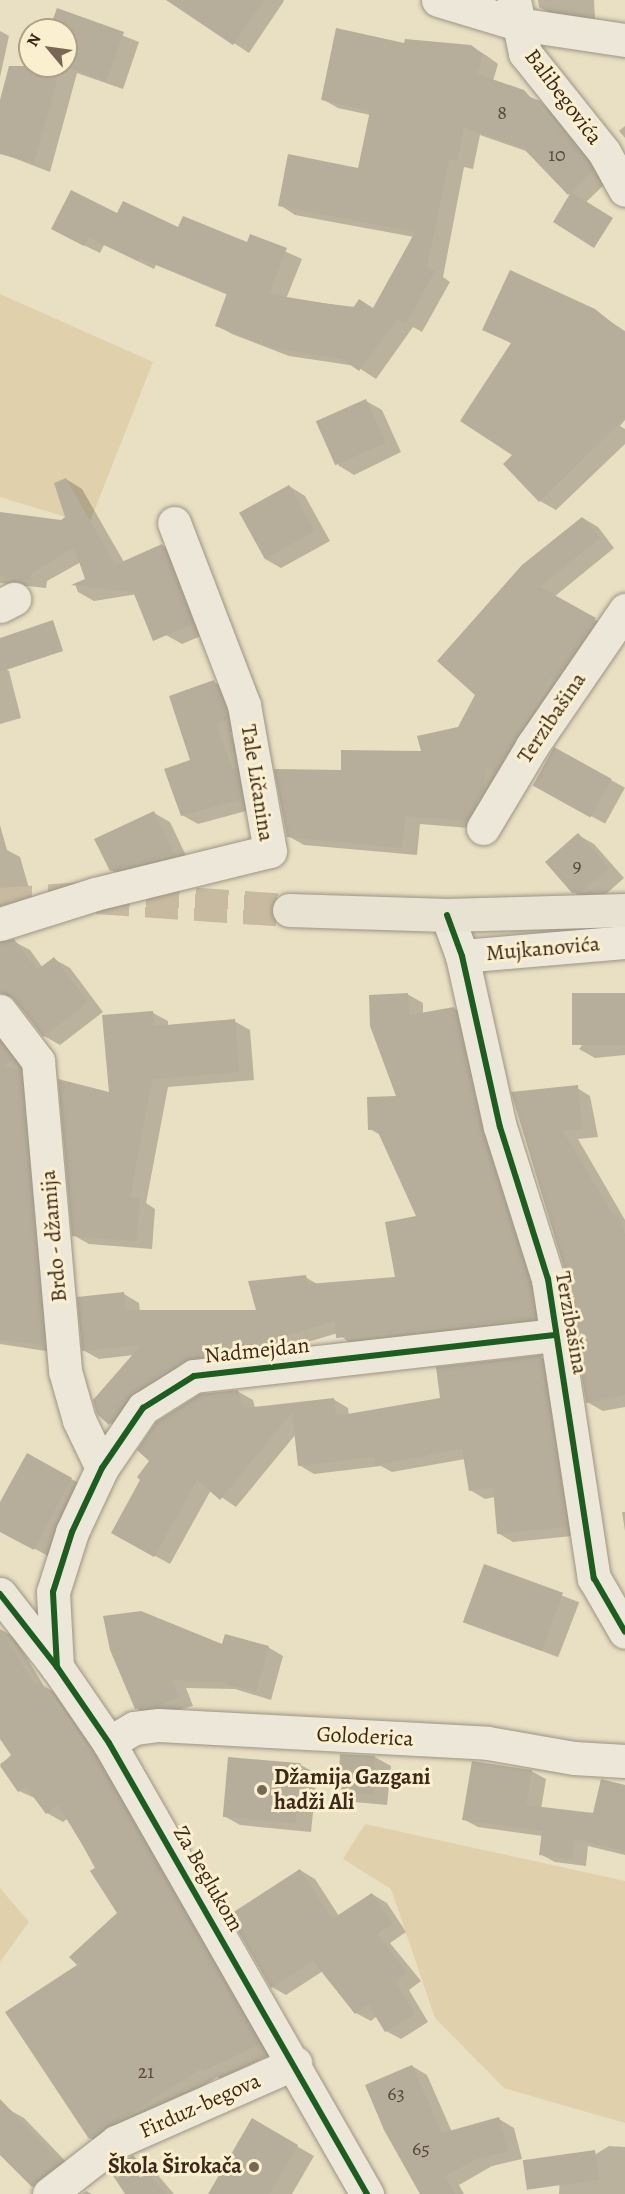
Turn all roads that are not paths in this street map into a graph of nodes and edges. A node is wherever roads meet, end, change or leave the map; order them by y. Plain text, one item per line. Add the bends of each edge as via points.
1 (438, 0) edge
2 (516, 12) edge
3 (625, 40) edge
4 (625, 190) edge
5 (174, 523) dead end
6 (625, 610) edge
7 (483, 828) dead end
8 (289, 910) tunnel mouth
9 (625, 910) edge
10 (447, 915) junction
11 (0, 924) edge
12 (625, 942) edge
13 (462, 956) junction
14 (0, 1011) edge
15 (555, 1335) junction
16 (102, 1468) junction
17 (0, 1594) edge
18 (625, 1632) edge
19 (57, 1667) junction
20 (109, 1743) junction
21 (625, 1761) edge
22 (295, 2063) junction
23 (49, 2194) edge
24 (367, 2194) edge

1 - 2 street
2 - 3 street
2 - 4 street, Balibegovića via 525,53 604,152
5 - 11 street, Tale Ličanina via 244,705 270,851 95,894
6 - 7 street, Terzibašina via 532,746
8 - 10 main road
9 - 10 main road
10 - 13 street, Terzibašina
12 - 13 street, Mujkanovića
13 - 15 street, Terzibašina via 500,1127 548,1279
14 - 16 street, Brdo - džamija via 38,1061 65,1371 79,1420
15 - 16 street, Nadmejdan via 194,1376 143,1408
15 - 18 street, Terzibašina via 594,1578
16 - 19 street, Nadmejdan via 72,1532 53,1592
17 - 19 street, Za Beglukom
19 - 20 street, Za Beglukom
20 - 21 street, Goloderica via 134,1728 159,1725 488,1743 574,1758
20 - 22 street, Za Beglukom
22 - 23 street, Firduz-begova via 116,2142
22 - 24 street, Za Beglukom

